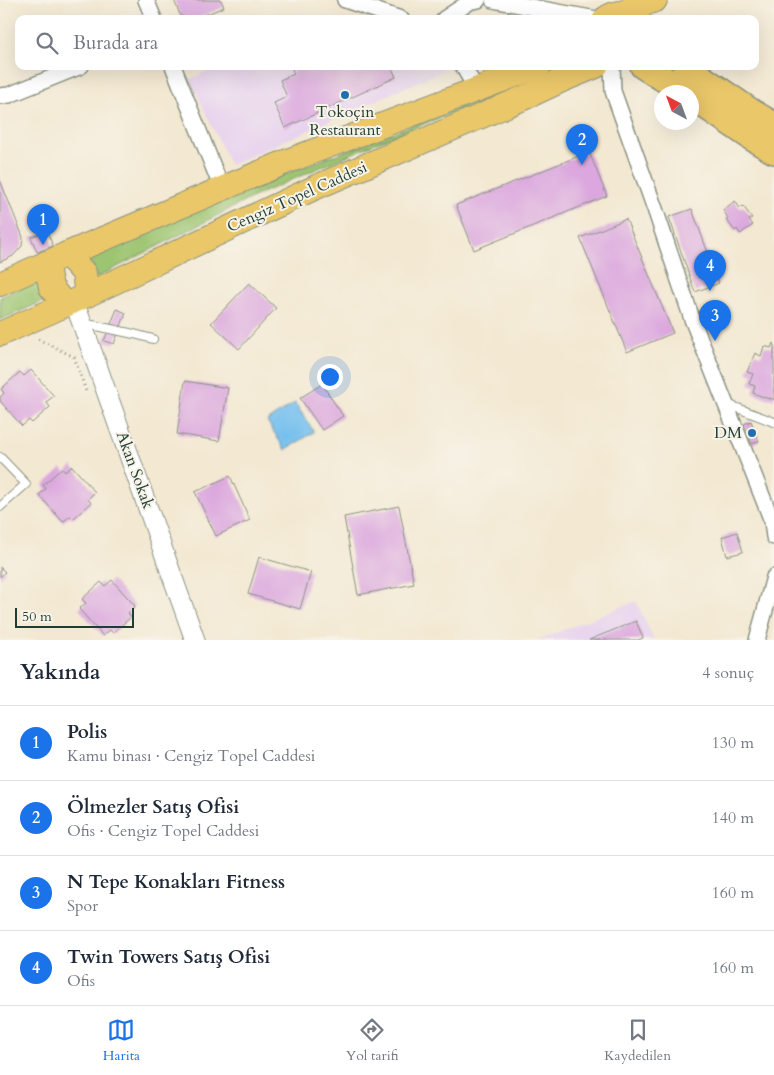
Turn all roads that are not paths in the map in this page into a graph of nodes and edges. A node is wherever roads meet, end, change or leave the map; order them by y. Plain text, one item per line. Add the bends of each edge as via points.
1 (146, 0) edge
2 (345, 0) edge
3 (478, 0) edge
4 (493, 0) edge
5 (655, 0) edge
6 (674, 0) edge
7 (152, 15) edge
8 (389, 15) edge
9 (450, 15) edge
10 (574, 15) edge
11 (626, 15) edge
12 (657, 15) edge
13 (71, 70) edge
14 (175, 70) edge
15 (465, 70) edge
16 (529, 70) edge
17 (587, 70) edge
18 (612, 70) edge
19 (649, 70) edge
20 (691, 70) edge
21 (674, 85) edge
22 (475, 91) junction
23 (0, 96) edge
24 (699, 102) edge
25 (774, 125) edge
26 (774, 151) edge
27 (222, 189) junction
28 (57, 258) junction
29 (0, 284) edge
30 (76, 300) junction
31 (83, 323) junction
32 (0, 334) edge
33 (153, 339) dead end
34 (725, 403) junction
35 (774, 422) edge
36 (0, 456) edge
37 (0, 507) edge
38 (773, 522) edge
39 (774, 536) edge
40 (774, 577) edge
41 (196, 640) edge
42 (757, 640) edge

1 - 7 street
2 - 8 street
3 - 9 street
4 - 10 street
5 - 11 main road
6 - 12 main road
13 - 23 street
14 - 27 street
15 - 22 street
16 - 22 main road
17 - 30 main road, Cengiz Topel Caddesi via 314,188
18 - 34 street via 612,91
19 - 21 highway
20 - 25 highway
22 - 27 main road
24 - 26 highway
27 - 28 main road
28 - 29 main road
28 - 30 main road via 51,287
28 - 30 main road via 84,273
30 - 31 street, Akan Sokak
30 - 32 main road, Cengiz Topel Caddesi
31 - 33 lane
31 - 41 street, Akan Sokak
34 - 35 lane
34 - 38 street
36 - 37 lane via 26,484
38 - 39 street
40 - 42 street

